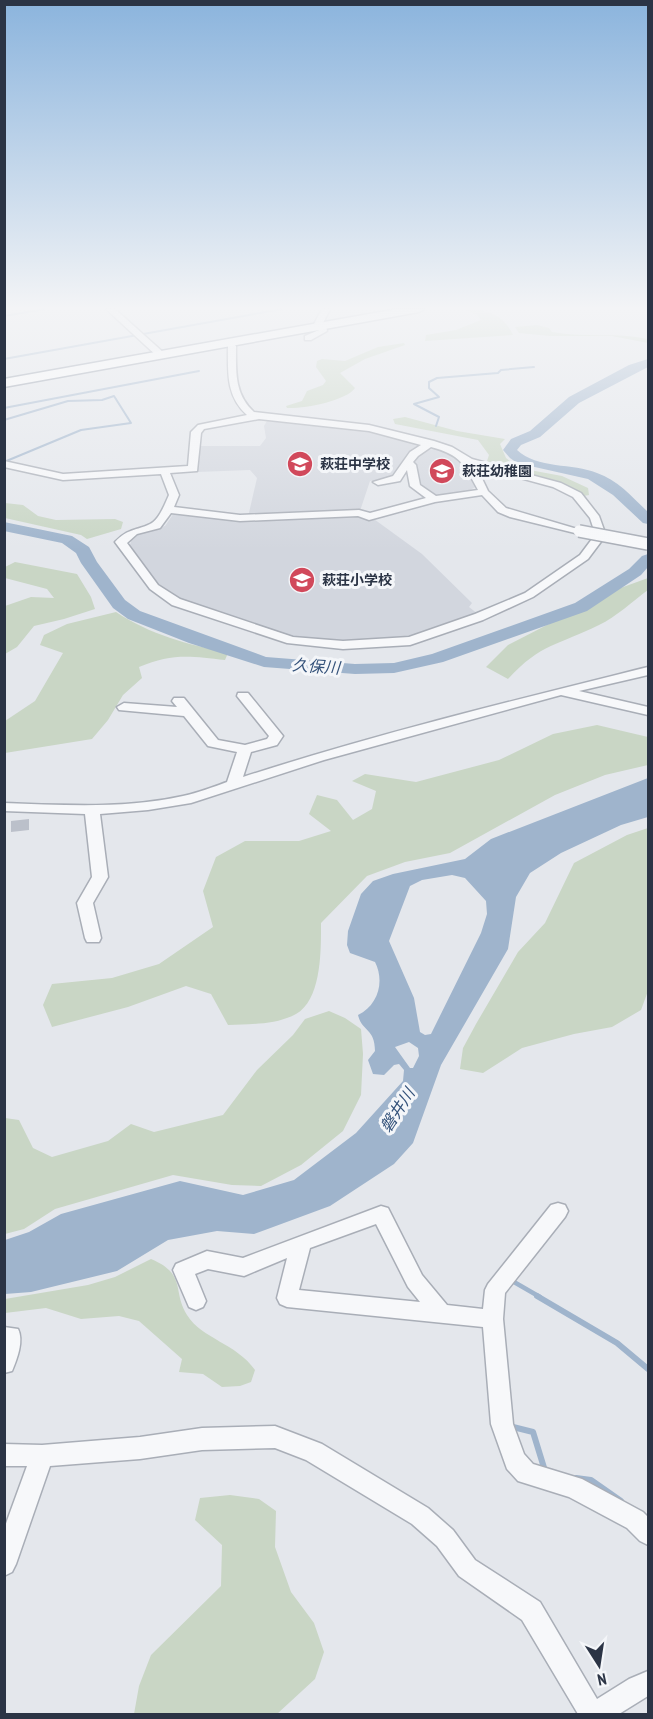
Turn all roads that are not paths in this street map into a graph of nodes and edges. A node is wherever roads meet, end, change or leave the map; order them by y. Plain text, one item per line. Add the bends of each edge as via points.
1 (235, 389) edge
2 (259, 416) junction
3 (431, 443) junction
4 (468, 461) junction
5 (408, 464) junction
6 (4, 465) edge
7 (164, 470) junction
8 (378, 482) dead end
9 (484, 492) junction
10 (434, 499) junction
11 (168, 509) junction
12 (648, 544) edge
13 (648, 671) edge
14 (561, 691) junction
15 (243, 696) dead end
16 (124, 707) dead end
17 (648, 711) edge
18 (245, 749) junction
19 (233, 786) junction
20 (4, 807) edge
21 (92, 810) junction
22 (93, 938) dead end
23 (558, 1211) dead end
24 (301, 1243) junction
25 (196, 1301) dead end
26 (442, 1314) junction
27 (493, 1319) junction
28 (4, 1336) edge
29 (4, 1364) edge
30 (4, 1455) edge
31 (42, 1456) junction
32 (648, 1533) edge
33 (4, 1564) edge
34 (648, 1684) edge
35 (594, 1714) edge

1 - 2 street via 246,411
2 - 3 street via 369,428
2 - 7 street via 201,427 196,432 193,469
3 - 4 street
3 - 5 street via 414,454
4 - 9 street
4 - 11 street via 557,485 577,495 595,518 597,538 584,557 530,595 410,641 343,645 291,640 176,602 154,587 121,542 133,532 156,526
5 - 8 street via 396,479
5 - 10 street via 415,486
6 - 7 street via 63,477
7 - 11 street via 174,495
9 - 10 street
9 - 12 street, bridge via 496,506 514,515
10 - 11 street via 369,517 359,513 240,518
13 - 14 street
14 - 17 street
14 - 19 street via 319,757
15 - 18 street via 276,736 272,742
16 - 18 street via 184,706 213,743
18 - 19 street
19 - 21 street via 186,801
20 - 21 street
21 - 22 street via 100,878 85,903
23 - 27 street via 498,1283
24 - 25 street via 244,1268 207,1260 183,1270
24 - 26 street via 381,1214 415,1281
24 - 26 street via 287,1298
26 - 27 street
27 - 32 street via 502,1424 515,1461 526,1473 574,1487 635,1520
28 - 29 street via 12,1336
30 - 31 street
31 - 33 street
31 - 35 street via 202,1439 275,1437 314,1452 420,1516 445,1538 468,1568 531,1611
34 - 35 street

